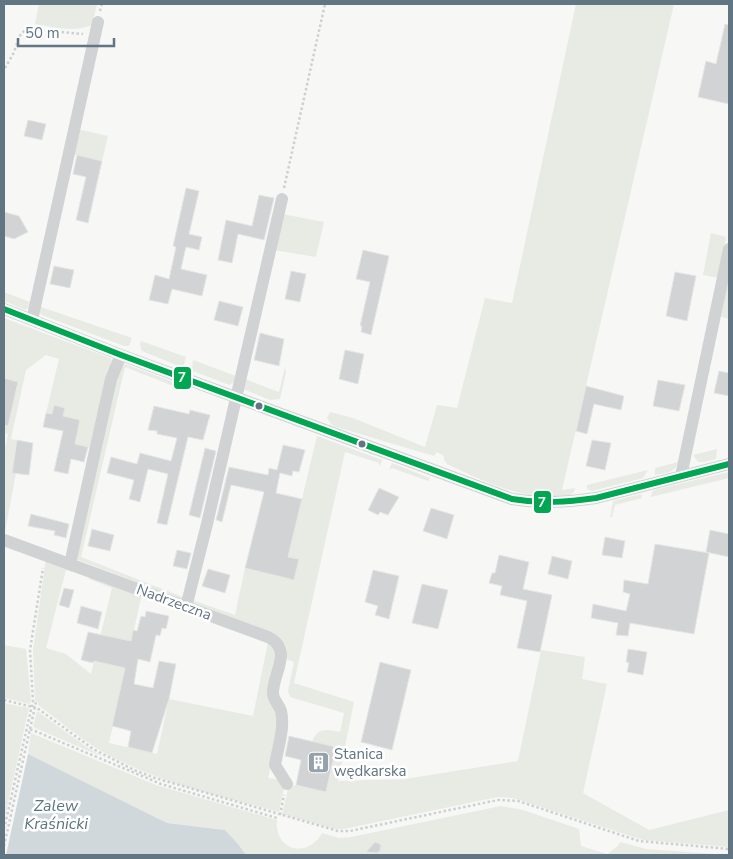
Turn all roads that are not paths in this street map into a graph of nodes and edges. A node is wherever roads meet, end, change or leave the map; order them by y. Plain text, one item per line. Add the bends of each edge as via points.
1 (97, 25) road end
2 (282, 199) road end
3 (729, 249) edge
4 (4, 309) edge
5 (32, 320) junction
6 (121, 355) junction
7 (236, 397) junction
8 (729, 464) edge
9 (681, 476) junction
10 (4, 540) edge
11 (70, 564) junction
12 (186, 607) junction
13 (287, 784) road end

1 - 5 street
2 - 7 street
3 - 9 street
4 - 5 street
5 - 6 street
6 - 7 street
6 - 11 street via 111,379
7 - 9 street via 502,496 535,503 596,498
7 - 12 street
8 - 9 street
10 - 11 street, Nadrzeczna
11 - 12 street, Nadrzeczna
12 - 13 street, Nadrzeczna via 278,643 281,649 273,693 283,723 275,765

